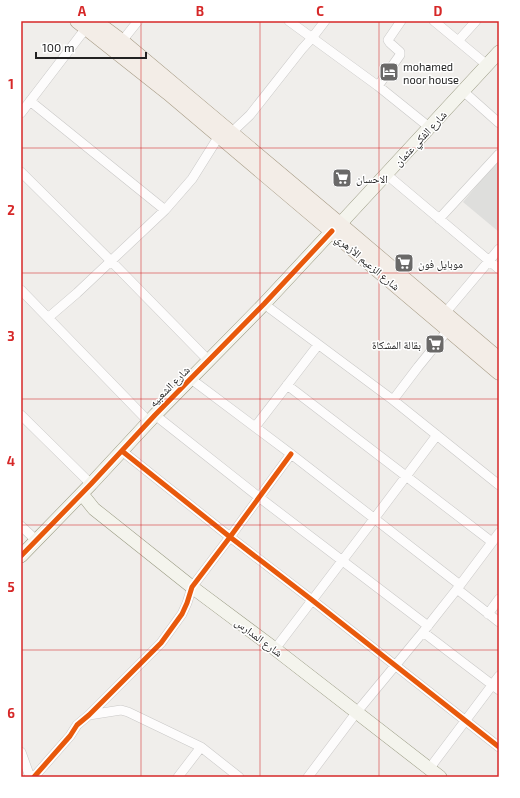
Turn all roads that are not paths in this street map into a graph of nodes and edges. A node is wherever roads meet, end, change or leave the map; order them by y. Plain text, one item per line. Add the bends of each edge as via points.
1 (138, 21) edge
2 (288, 21) edge
3 (325, 21) edge
4 (401, 21) edge
5 (434, 21) edge
6 (476, 21) edge
7 (86, 23) edge
8 (312, 38) junction
9 (122, 41) junction
10 (458, 41) junction
11 (499, 52) edge
12 (487, 65) junction
13 (378, 86) junction
14 (463, 91) junction
15 (30, 101) junction
16 (21, 113) edge
17 (499, 123) edge
18 (429, 127) junction
19 (225, 134) junction
20 (499, 154) edge
21 (21, 172) edge
22 (386, 174) junction
23 (165, 210) junction
24 (439, 219) junction
25 (336, 228) junction
26 (499, 249) edge
27 (111, 260) junction
28 (489, 261) junction
29 (499, 269) edge
30 (21, 290) edge
31 (264, 304) junction
32 (445, 313) junction
33 (49, 317) junction
34 (448, 330) junction
35 (318, 345) junction
36 (499, 359) edge
37 (209, 361) junction
38 (499, 373) edge
39 (191, 379) junction
40 (286, 385) junction
41 (393, 400) junction
42 (21, 415) edge
43 (152, 418) junction
44 (255, 427) junction
45 (437, 435) junction
46 (122, 451) junction
47 (291, 454) junction
48 (405, 477) junction
49 (91, 484) junction
50 (499, 485) edge
51 (82, 494) junction
52 (260, 498) junction
53 (374, 519) junction
54 (21, 526) edge
55 (499, 533) edge
56 (230, 537) junction
57 (36, 540) junction
58 (492, 542) junction
59 (21, 556) edge
60 (342, 561) junction
61 (192, 587) junction
62 (458, 587) junction
63 (499, 599) edge
64 (312, 600) junction
65 (488, 614) junction
66 (499, 622) edge
67 (425, 629) junction
68 (274, 649) junction
69 (395, 666) junction
70 (499, 676) edge
71 (495, 687) edge
72 (356, 713) junction
73 (89, 715) junction
74 (465, 720) junction
75 (201, 747) junction
76 (499, 747) edge
77 (21, 752) edge
78 (429, 769) junction
79 (30, 777) edge
80 (34, 777) edge
81 (178, 777) edge
82 (239, 777) edge
83 (308, 777) edge
84 (440, 777) edge

1 - 9 street
2 - 8 street
3 - 8 street
4 - 13 street via 388,40 400,55
5 - 10 street
6 - 10 street
7 - 9 main road, شارع الزعيم الأزهري
7 - 15 street
7 - 19 main road, شارع الزعيم الأزهري via 168,93
8 - 13 street
8 - 19 street via 250,114
9 - 19 main road, شارع الزعيم الأزهري
10 - 12 street
11 - 12 street, شارع الفكي عثمان
12 - 14 street, شارع الفكي عثمان
13 - 18 street
14 - 17 street
14 - 18 street, شارع الفكي عثمان
15 - 16 street
15 - 23 street
18 - 22 street, شارع الفكي عثمان
19 - 23 street
19 - 25 main road, شارع الزعيم الأزهري
20 - 24 street
21 - 27 street
22 - 24 street
22 - 25 street, شارع الفكي عثمان
23 - 27 street
24 - 28 street
25 - 31 street, شارع الشعبيه
25 - 32 main road, شارع الزعيم الأزهري
25 - 34 main road, شارع الزعيم الأزهري
26 - 28 street
27 - 33 street
27 - 37 street
28 - 29 street
28 - 32 street
30 - 33 street
31 - 35 street
31 - 37 street, شارع الشعبيه
32 - 36 main road, شارع الزعيم الأزهري
33 - 43 street
34 - 38 main road, شارع الزعيم الأزهري
34 - 41 street
35 - 40 street
35 - 41 street
37 - 39 street, شارع الشعبيه
39 - 43 street, شارع الشعبيه
39 - 44 street
40 - 44 street
40 - 48 street
41 - 45 street
42 - 49 street
43 - 46 street, شارع الشعبيه
43 - 52 street
44 - 47 street
45 - 48 street
45 - 50 street
46 - 49 street, شارع الشعبيه
46 - 56 street
47 - 52 street
47 - 53 street
48 - 53 street
48 - 58 street
49 - 51 street, شارع الشعبيه
51 - 57 street, شارع الشعبيه
51 - 61 street, شارع المدارس via 94,509
52 - 56 street
52 - 60 street
53 - 60 street
53 - 62 street
54 - 57 street
55 - 58 street
56 - 61 street
56 - 64 street
57 - 59 street, شارع الشعبيه
58 - 62 street
60 - 64 street
60 - 67 street
61 - 68 street, شارع المدارس
61 - 73 street via 182,614 161,643
62 - 65 street
62 - 67 street
63 - 65 street
64 - 68 street
64 - 69 street
65 - 66 street
67 - 69 street
67 - 71 street
68 - 72 street, شارع المدارس
69 - 72 street
69 - 74 street
70 - 71 street
71 - 74 street
72 - 78 street, شارع المدارس
72 - 83 street
73 - 75 street via 121,710
73 - 80 street via 77,725
74 - 76 street
74 - 78 street
75 - 81 street
75 - 82 street
77 - 79 street
78 - 84 street, شارع المدارس

